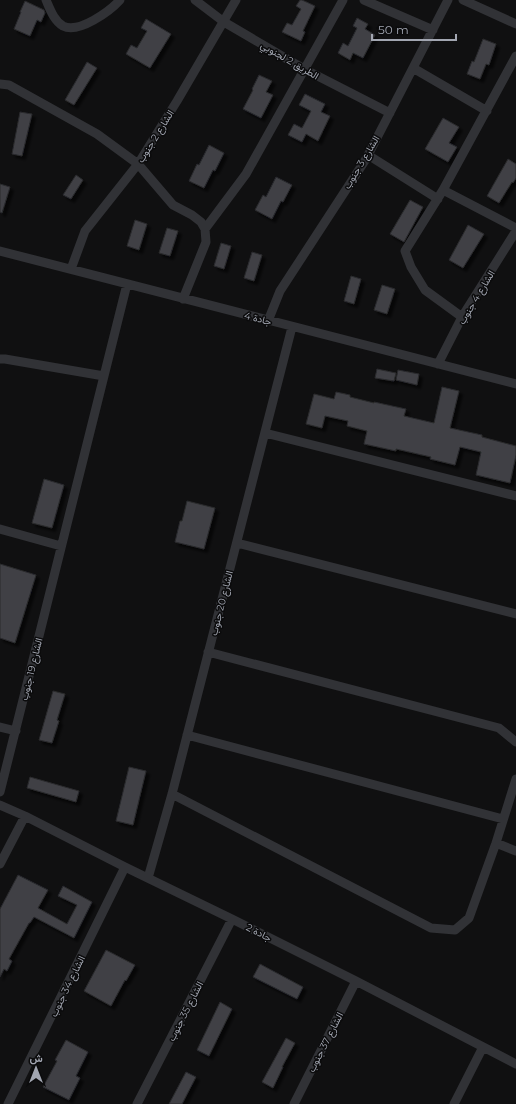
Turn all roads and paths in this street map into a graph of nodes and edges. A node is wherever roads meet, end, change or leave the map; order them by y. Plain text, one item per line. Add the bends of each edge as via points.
1 (46, 0) edge
2 (120, 0) edge
3 (195, 0) edge
4 (236, 0) edge
5 (343, 0) edge
6 (364, 0) edge
7 (448, 0) edge
8 (463, 0) edge
9 (224, 22) junction
10 (516, 24) edge
11 (433, 30) junction
12 (516, 56) edge
13 (413, 68) junction
14 (304, 69) junction
15 (0, 84) edge
16 (487, 111) junction
17 (390, 113) junction
18 (368, 155) junction
19 (138, 164) junction
20 (443, 190) junction
21 (438, 199) junction
22 (516, 228) edge
23 (205, 229) junction
24 (516, 231) edge
25 (0, 251) edge
26 (71, 269) junction
27 (127, 284) junction
28 (183, 299) junction
29 (462, 317) junction
30 (268, 321) junction
31 (292, 327) junction
32 (0, 359) edge
33 (438, 364) junction
34 (104, 376) junction
35 (516, 384) edge
36 (265, 433) junction
37 (516, 496) edge
38 (0, 529) edge
39 (237, 543) junction
40 (61, 546) junction
41 (516, 614) edge
42 (208, 652) junction
43 (0, 727) edge
44 (16, 732) junction
45 (187, 735) junction
46 (516, 742) edge
47 (516, 779) edge
48 (0, 792) edge
49 (172, 794) junction
50 (0, 805) edge
51 (26, 816) junction
52 (504, 819) junction
53 (496, 843) junction
54 (516, 850) edge
55 (0, 864) edge
56 (125, 867) junction
57 (148, 878) junction
58 (232, 919) junction
59 (356, 981) junction
60 (483, 1047) junction
61 (516, 1064) edge
62 (8, 1104) edge
63 (137, 1104) edge
64 (294, 1104) edge
65 (454, 1104) edge

1 - 2 street via 55,18 63,26 70,28 98,18
3 - 9 street, الطريق 2 لجنوبي
4 - 9 street, الشارع 2 جنوب
5 - 14 street
6 - 11 street
7 - 11 street, الشارع 3 جنوب
8 - 10 street
9 - 14 street, الطريق 2 لجنوبي
9 - 19 street, الشارع 2 جنوب
11 - 13 street, الشارع 3 جنوب
12 - 16 street
13 - 16 street
13 - 17 street, الشارع 3 جنوب
14 - 17 street, الطريق 2 لجنوبي
14 - 23 street via 246,174
15 - 19 street via 9,85 97,134
16 - 20 street
17 - 18 street, الشارع 3 جنوب
18 - 21 street
18 - 30 street, الشارع 3 جنوب via 280,291
19 - 23 street via 173,205 192,215
19 - 26 street, الشارع 2 جنوب via 85,231
20 - 21 street
20 - 22 street
21 - 29 street via 405,251 425,290
23 - 28 street via 206,242
24 - 29 street, الشارع 4 جنوب
25 - 26 street, جادة 4
26 - 27 street, جادة 4
27 - 28 street, جادة 4
27 - 34 street, الشارع 19 جنوب
28 - 30 street, جادة 4
29 - 33 street, الشارع 4 جنوب
30 - 31 street, جادة 4
31 - 33 street, جادة 4
31 - 36 street, الشارع 20 جنوب
32 - 34 street
33 - 35 street, جادة 4
34 - 40 street, الشارع 19 جنوب
36 - 37 street
36 - 39 street, الشارع 20 جنوب
38 - 40 street
39 - 41 street
39 - 42 street, الشارع 20 جنوب
40 - 44 street, الشارع 19 جنوب
42 - 45 street, الشارع 20 جنوب
42 - 46 street via 499,728
43 - 44 street
44 - 48 street, الشارع 19 جنوب
45 - 49 street, الشارع 20 جنوب
45 - 52 street
47 - 52 street
49 - 53 street via 431,928 455,930 469,918
49 - 57 street, الشارع 20 جنوب
50 - 51 street, جادة 2
51 - 55 street
51 - 56 street, جادة 2
52 - 53 street
53 - 54 street
56 - 57 street, جادة 2
56 - 62 street, الشارع 34 جنوب
57 - 58 street, جادة 2
58 - 59 street, جادة 2
58 - 63 street, الشارع 35 جنوب
59 - 60 street, جادة 2
59 - 64 street, الشارع 37 جنوب
60 - 61 street, جادة 2
60 - 65 street

